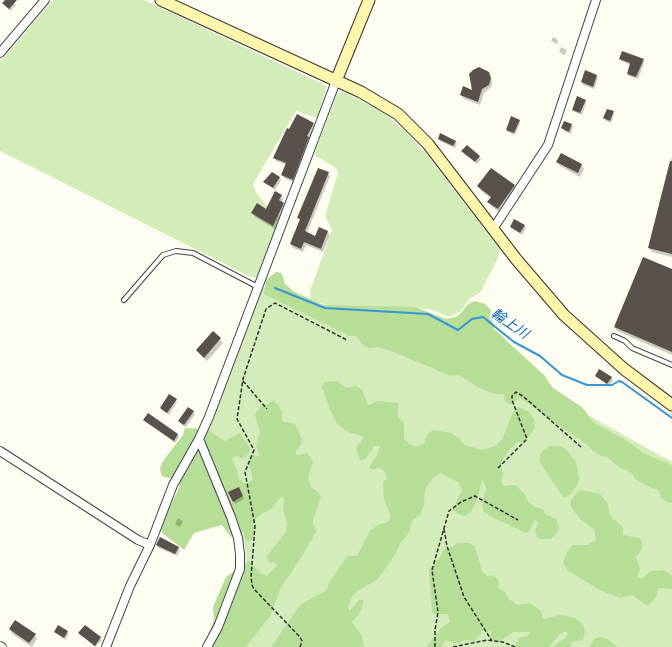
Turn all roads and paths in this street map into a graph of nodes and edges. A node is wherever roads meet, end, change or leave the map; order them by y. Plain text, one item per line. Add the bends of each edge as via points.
1 (45, 0) edge
2 (161, 0) edge
3 (369, 0) edge
4 (596, 0) edge
5 (0, 53) edge
6 (336, 80) junction
7 (494, 229) junction
8 (260, 288) junction
9 (124, 300) dead end
10 (614, 336) dead end
11 (347, 340) dead end
12 (672, 365) edge
13 (242, 379) junction
14 (672, 405) edge
15 (267, 409) dead end
16 (199, 439) junction
17 (581, 447) dead end
18 (0, 451) edge
19 (498, 468) dead end
20 (518, 520) dead end
21 (444, 527) junction
22 (150, 545) junction
23 (492, 641) junction
24 (106, 647) edge
25 (207, 647) edge
26 (300, 647) edge
27 (436, 647) edge
28 (452, 647) edge
29 (515, 647) edge

1 - 5 street
2 - 6 street
3 - 6 street
4 - 7 street via 548,145
6 - 7 street via 398,114 428,144
6 - 8 street
7 - 14 street via 564,315 624,369
8 - 9 lane via 193,253 176,251 163,255
8 - 16 street
10 - 12 lane via 632,348
11 - 13 path via 275,303 266,310
13 - 15 path
13 - 26 path via 237,420 254,450 245,472 255,526 252,585 300,637
16 - 22 street via 173,485
16 - 25 street via 231,517 240,554 238,574 218,627
17 - 19 path via 516,392 512,400 527,439
18 - 22 street via 138,540
20 - 21 path via 473,496 451,509
21 - 23 path via 447,546 464,597
21 - 27 path via 432,570 438,612
22 - 24 street via 130,586
23 - 28 path
23 - 29 path

